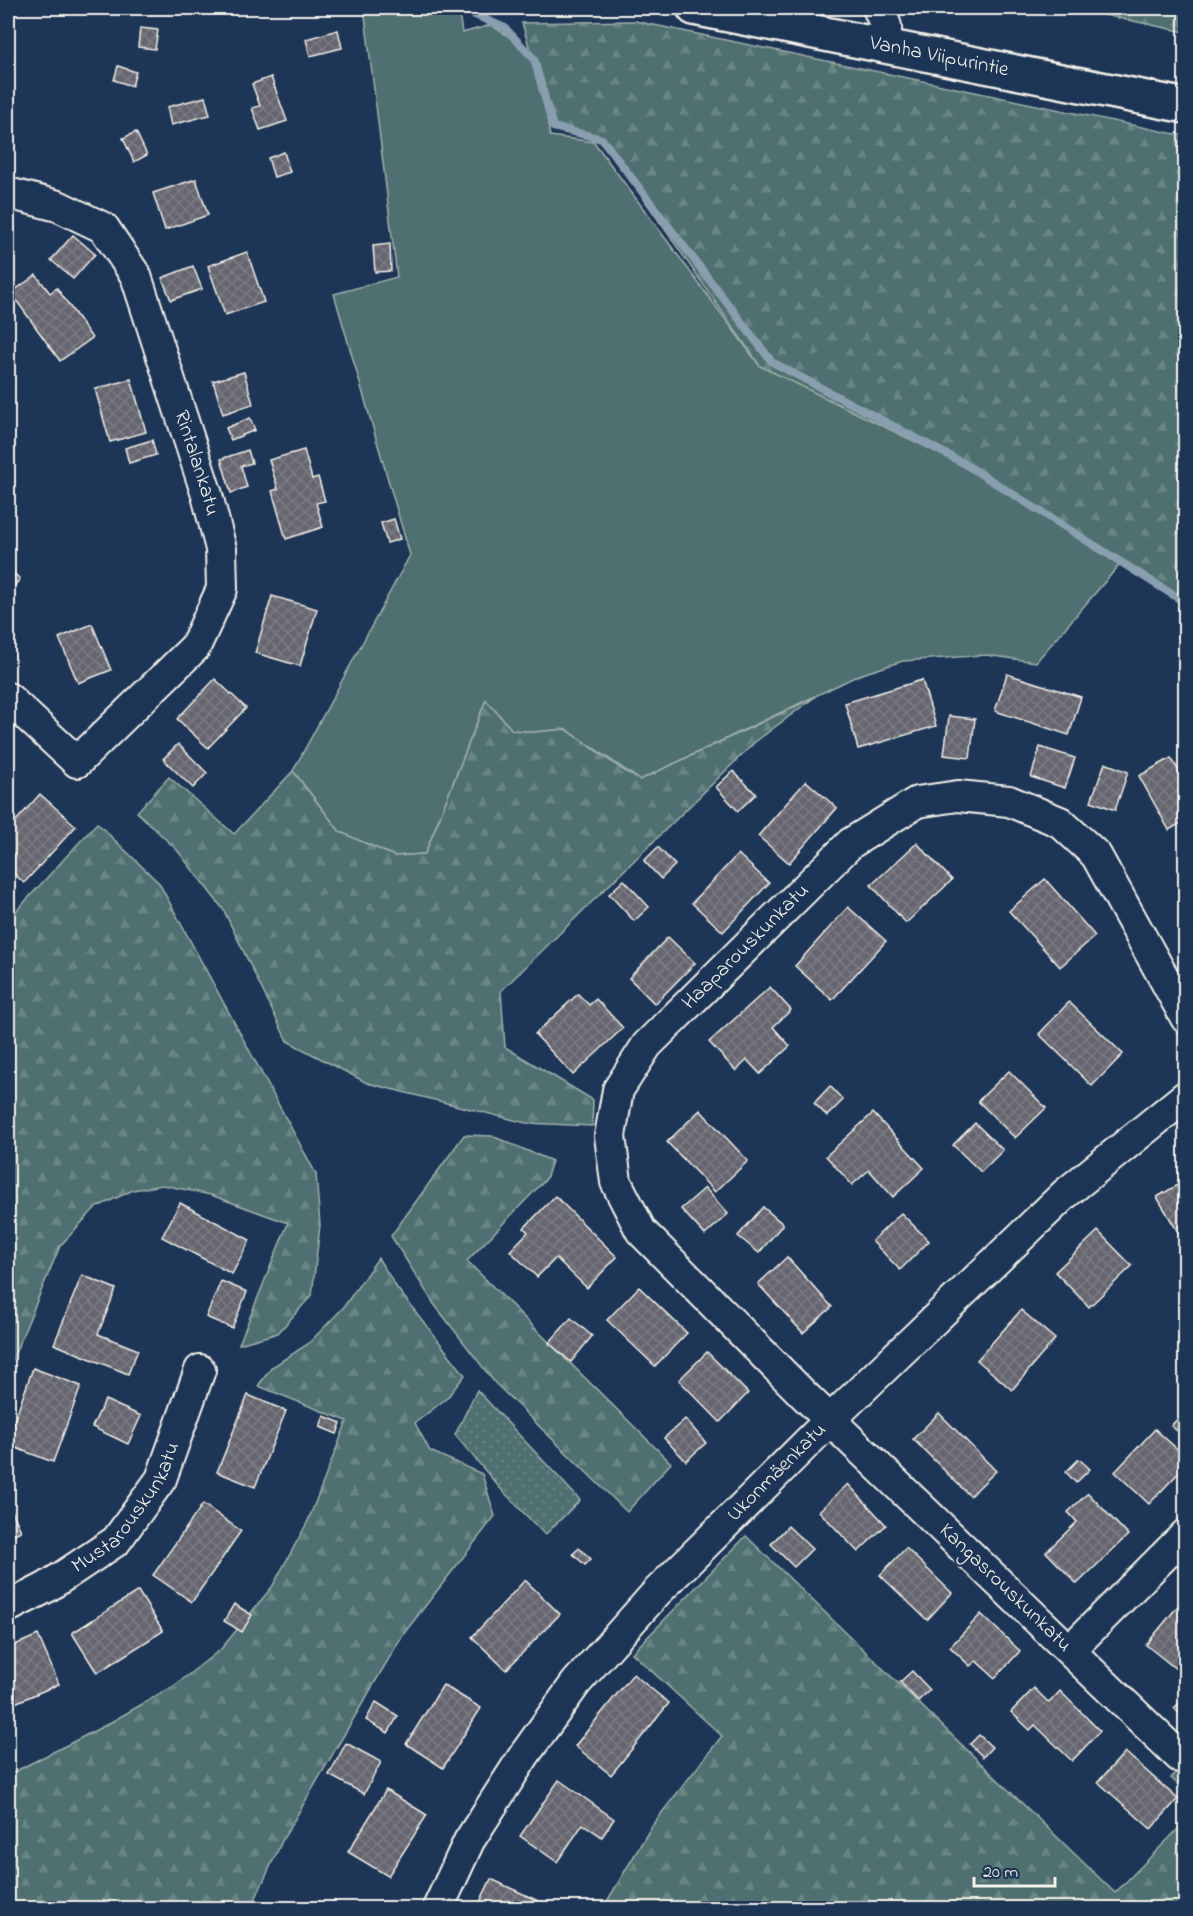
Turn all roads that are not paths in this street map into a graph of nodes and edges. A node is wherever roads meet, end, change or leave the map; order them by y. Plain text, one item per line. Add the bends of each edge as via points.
1 (694, 8) edge
2 (878, 8) edge
3 (886, 46) junction
4 (1185, 106) edge
5 (8, 192) edge
6 (8, 698) edge
7 (1185, 1018) edge
8 (1185, 1096) edge
9 (200, 1370) dead end
10 (831, 1419) junction
11 (1185, 1533) edge
12 (8, 1607) edge
13 (1070, 1650) junction
14 (1180, 1757) dead end
15 (438, 1908) edge

1 - 3 street, Vanha Viipurintie
2 - 3 street via 886,26
3 - 4 street, Vanha Viipurintie
5 - 6 street, Rintalankatu via 58,206 104,228 136,276 207,495 221,549 222,589 195,646 77,762
7 - 10 street, Haaparouskunkatu via 1096,855 1060,822 1009,801 958,796 917,802 851,843 647,1045 618,1090 610,1136 616,1182 641,1231
8 - 10 street, Ukonmäenkatu via 1065,1194
9 - 12 street, Mustarouskunkatu via 161,1479 116,1541 47,1587
10 - 13 street, Kangasrouskunkatu
10 - 15 street, Ukonmäenkatu via 657,1592 576,1683 470,1841
11 - 13 street
13 - 14 street, Kangasrouskunkatu

